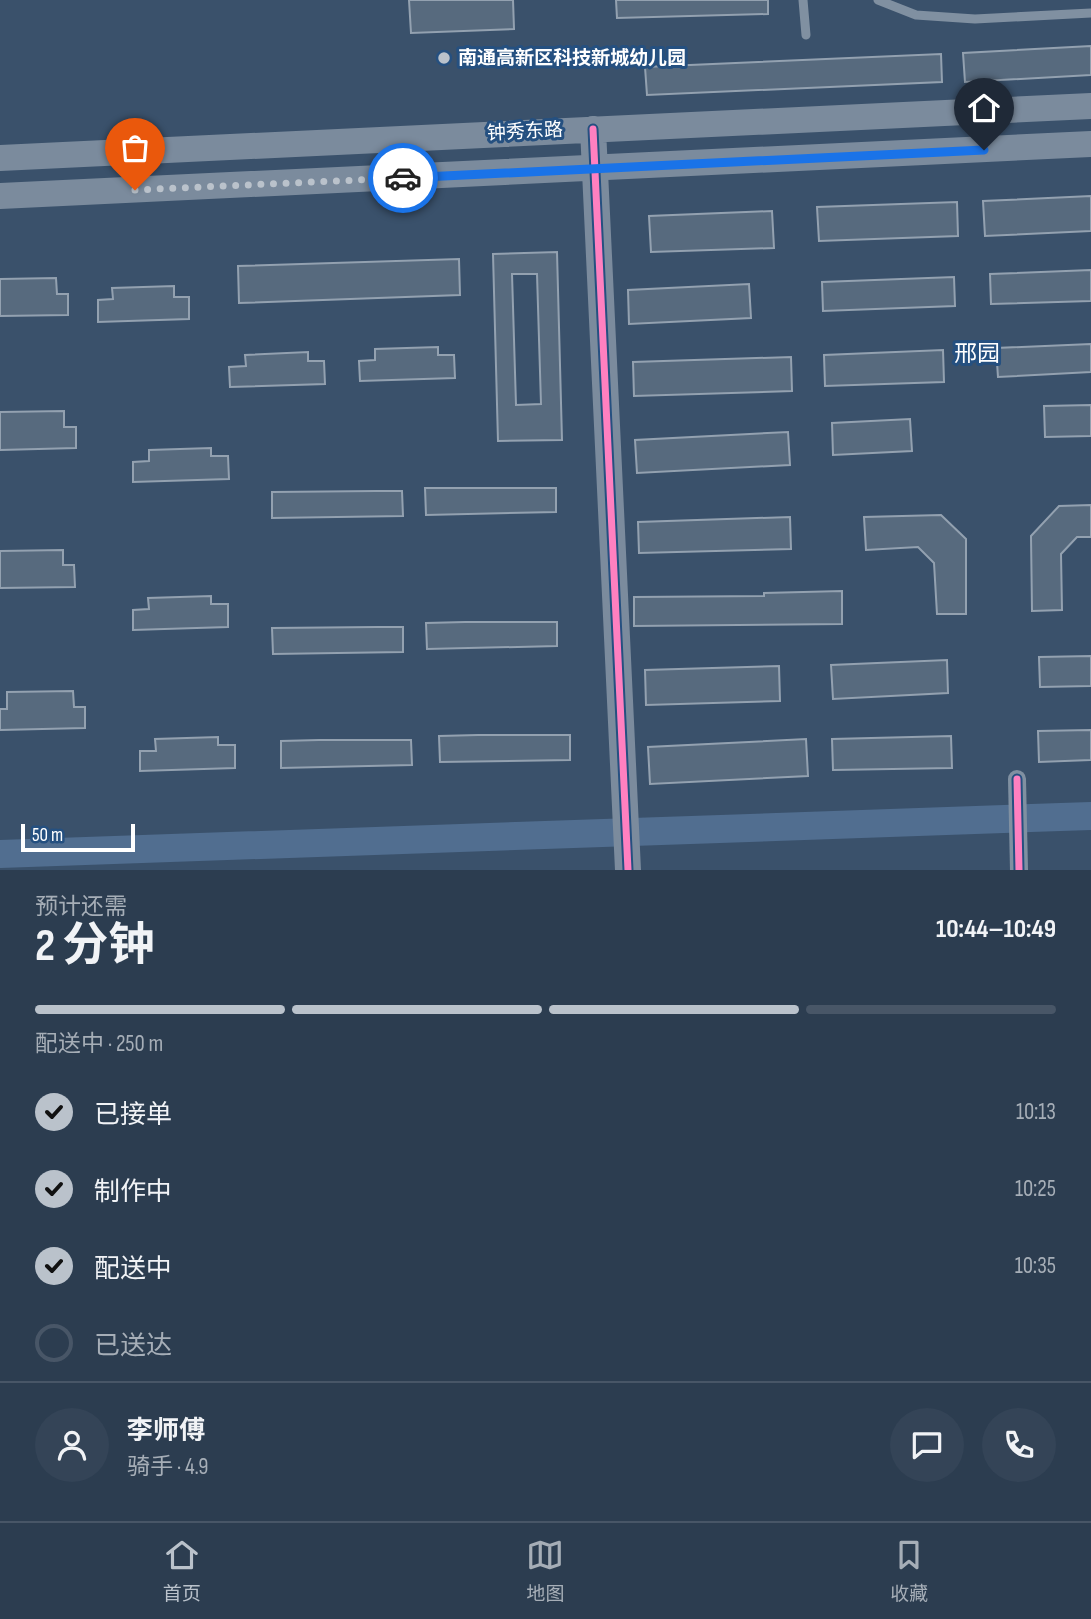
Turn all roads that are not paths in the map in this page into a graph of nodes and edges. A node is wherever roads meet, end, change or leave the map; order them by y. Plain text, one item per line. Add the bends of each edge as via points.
1 (803, 0) edge
2 (878, 0) edge
3 (1091, 13) edge
4 (806, 35) dead end
5 (1091, 106) edge
6 (593, 129) junction
7 (1091, 145) edge
8 (0, 158) edge
9 (595, 169) junction
10 (0, 197) edge
11 (1017, 784) dead end
12 (627, 858) edge
13 (1018, 870) edge

1 - 4 lane
2 - 3 lane via 916,15 940,17
5 - 6 main road, 钟秀东路
6 - 8 main road, 钟秀东路
6 - 9 main road
7 - 9 main road
9 - 10 main road
9 - 12 main road
11 - 13 street

